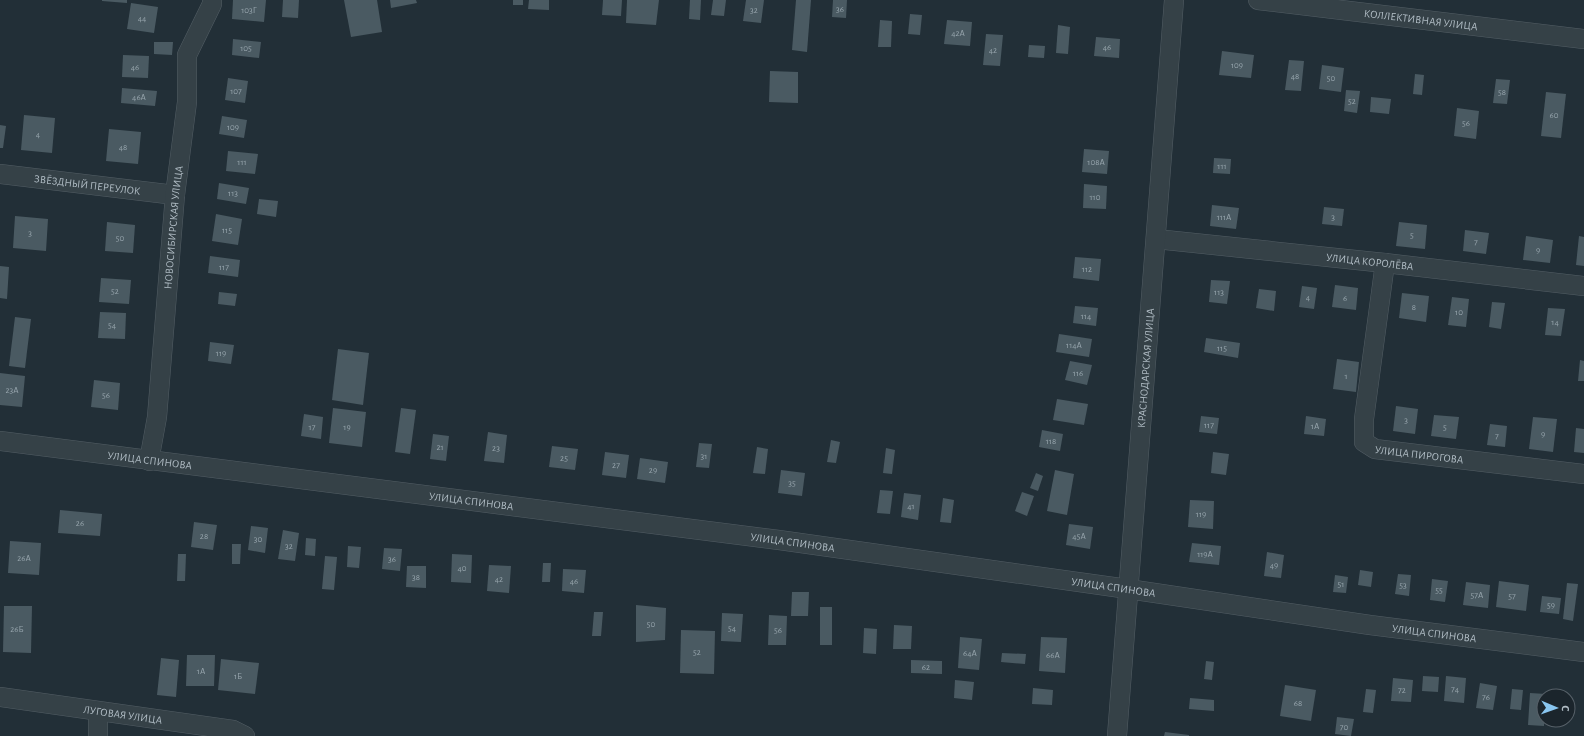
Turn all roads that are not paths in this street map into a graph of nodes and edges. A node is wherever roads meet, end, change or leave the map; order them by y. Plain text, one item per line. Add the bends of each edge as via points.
1 (212, 0) edge
2 (1174, 0) edge
3 (1258, 0) edge
4 (1584, 39) edge
5 (0, 174) edge
6 (175, 195) junction
7 (1156, 239) junction
8 (1385, 263) junction
9 (1584, 286) edge
10 (0, 441) edge
11 (149, 461) junction
12 (1584, 474) edge
13 (1128, 590) junction
14 (1584, 652) edge
15 (0, 697) edge
16 (98, 712) junction
17 (98, 736) edge
18 (245, 736) edge
19 (1117, 736) edge

1 - 6 street, НОВОСИБИРСКАЯ УЛИЦА via 187,55 187,102
2 - 7 street, КРАСНОДАРСКАЯ УЛИЦА
3 - 4 street, КОЛЛЕКТИВНАЯ УЛИЦА
5 - 6 street, ЗВЁЗДНЫЙ ПЕРЕУЛОК
6 - 11 street, НОВОСИБИРСКАЯ УЛИЦА via 157,417
7 - 8 street, УЛИЦА КОРОЛЁВА
7 - 13 street, КРАСНОДАРСКАЯ УЛИЦА
8 - 9 street, УЛИЦА КОРОЛЁВА
8 - 12 street, УЛИЦА ПИРОГОВА via 1364,419 1364,442 1375,449
10 - 11 street, УЛИЦА СПИНОВА
11 - 13 street, УЛИЦА СПИНОВА via 779,540
13 - 14 street, УЛИЦА СПИНОВА via 1370,625
13 - 19 street, КРАСНОДАРСКАЯ УЛИЦА
15 - 16 street, ЛУГОВАЯ УЛИЦА
16 - 17 street
16 - 18 street, ЛУГОВАЯ УЛИЦА via 233,730

